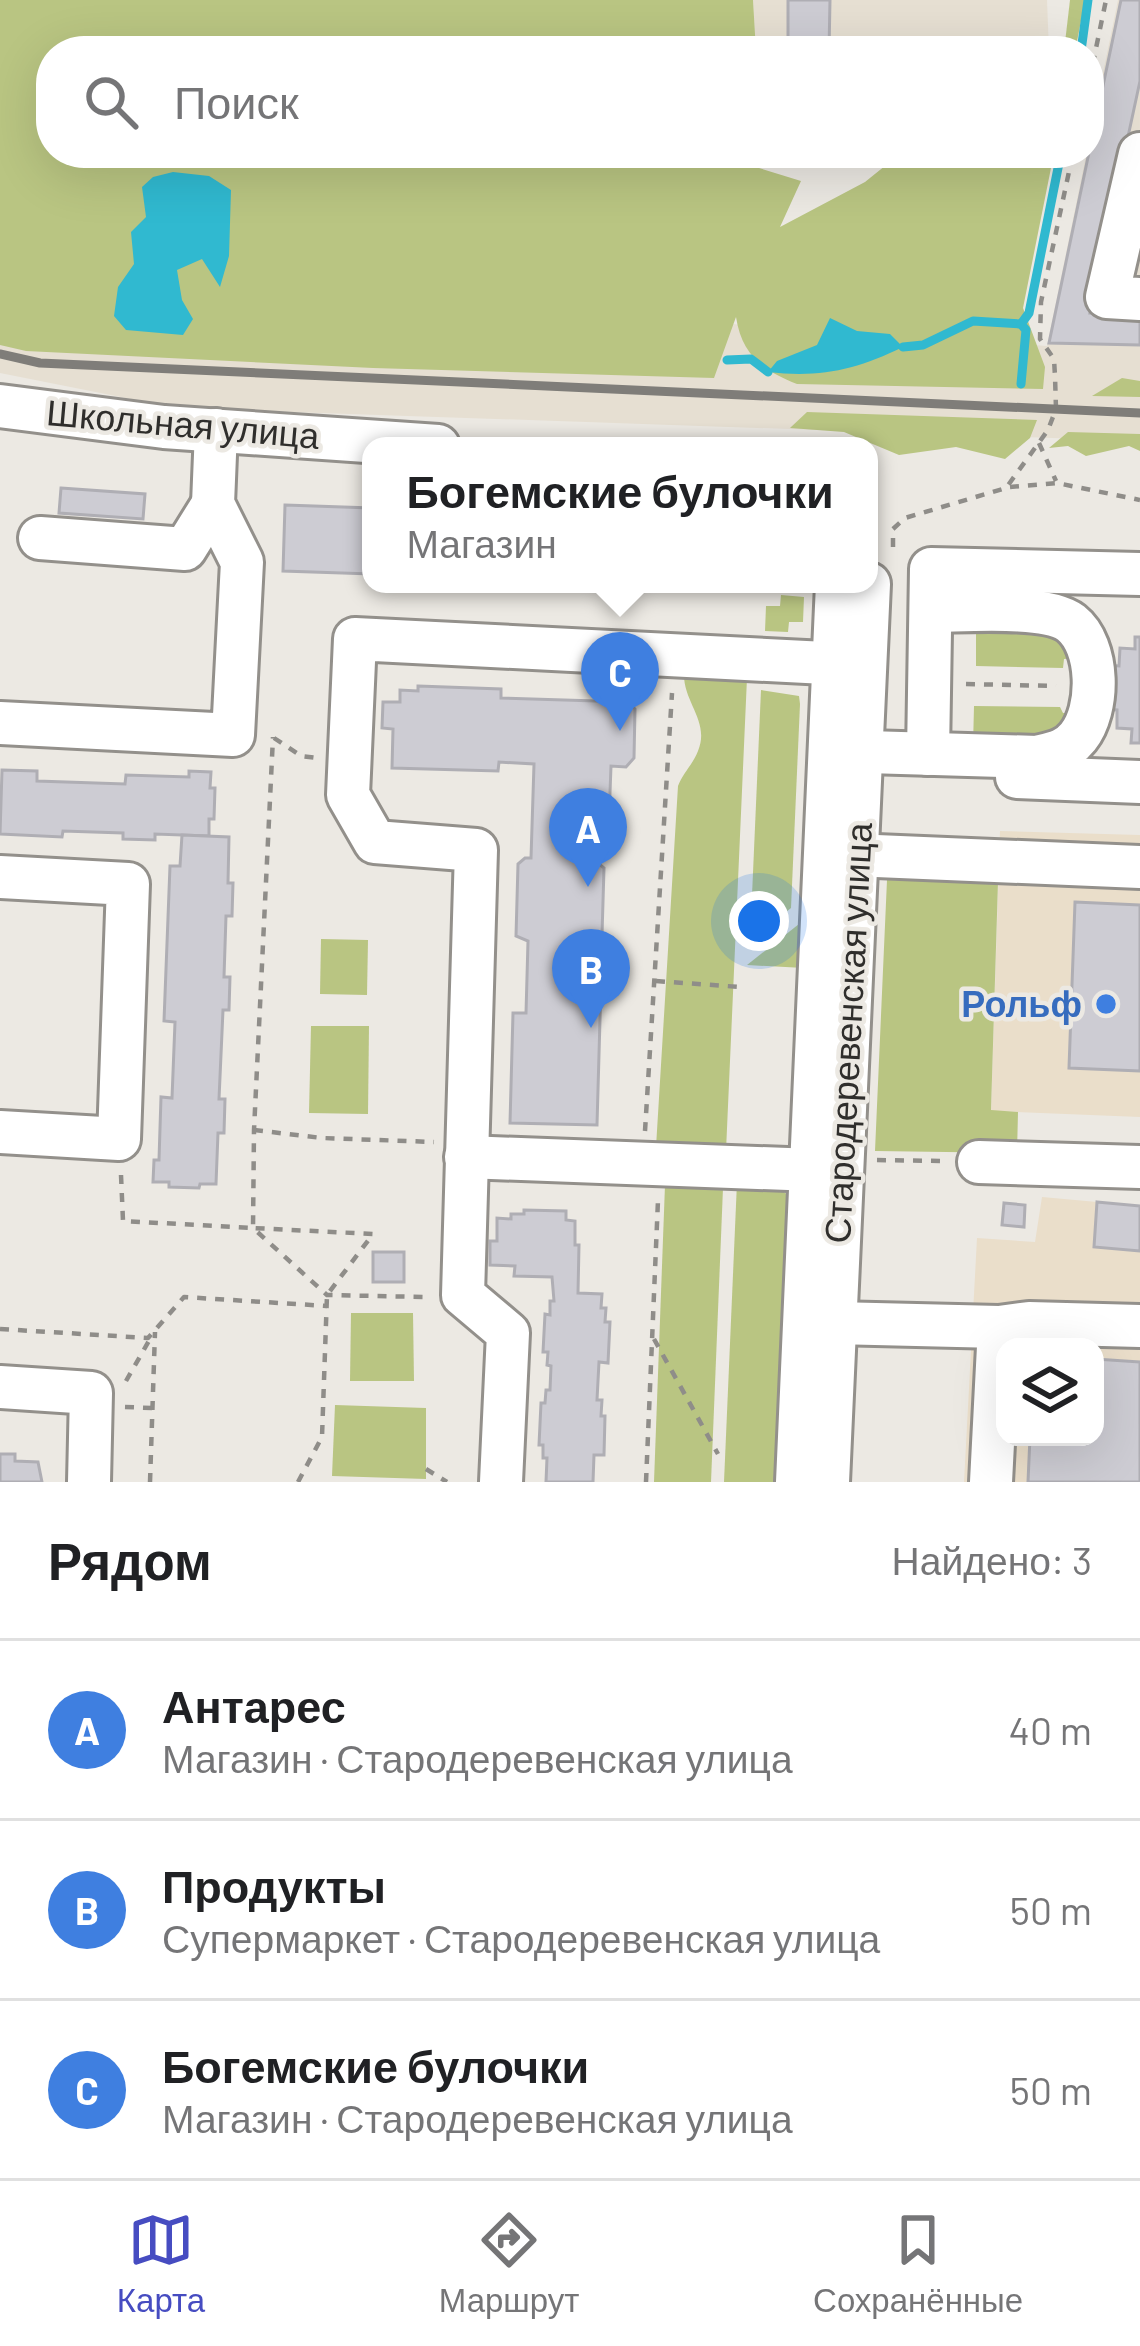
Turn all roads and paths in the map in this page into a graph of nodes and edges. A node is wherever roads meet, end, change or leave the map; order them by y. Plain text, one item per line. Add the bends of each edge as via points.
1 (1106, 0) edge
2 (1099, 36) edge
3 (1140, 154) edge
4 (1070, 168) edge
5 (1140, 299) edge
6 (0, 406) edge
7 (0, 432) edge
8 (1039, 443) junction
9 (216, 444) junction
10 (362, 445) edge
11 (362, 465) edge
12 (1057, 483) junction
13 (1006, 488) junction
14 (1140, 500) edge
15 (213, 504) junction
16 (40, 538) dead end
17 (878, 557) edge
18 (878, 566) edge
19 (1140, 574) edge
20 (931, 590) junction
21 (838, 593) edge
22 (867, 593) edge
23 (675, 654) junction
24 (850, 665) junction
25 (930, 683) junction
26 (1052, 686) dead end
27 (0, 723) edge
28 (846, 752) junction
29 (947, 754) junction
30 (347, 761) junction
31 (1140, 782) edge
32 (841, 854) junction
33 (1140, 866) edge
34 (0, 877) edge
35 (656, 981) junction
36 (740, 987) dead end
37 (254, 1130) junction
38 (0, 1132) edge
39 (119, 1139) junction
40 (466, 1157) junction
41 (979, 1162) joint
42 (651, 1167) junction
43 (839, 1167) junction
44 (1140, 1167) edge
45 (253, 1228) junction
46 (327, 1294) junction
47 (468, 1298) junction
48 (327, 1306) junction
49 (834, 1323) junction
50 (1140, 1326) edge
51 (999, 1327) junction
52 (0, 1329) edge
53 (155, 1330) junction
54 (652, 1335) junction
55 (0, 1387) edge
56 (123, 1387) dead end
57 (112, 1406) dead end
58 (152, 1408) junction
59 (718, 1454) dead end
60 (426, 1469) dead end
61 (88, 1482) edge
62 (150, 1482) edge
63 (298, 1482) edge
64 (447, 1482) edge
65 (501, 1482) edge
66 (646, 1482) edge
67 (797, 1482) edge
68 (828, 1482) edge
69 (991, 1482) edge

1 - 2 path
3 - 5 street via 1106,297
4 - 8 path via 1041,302 1040,339 1054,359 1057,409
6 - 9 street, Школьная улица
7 - 9 street, Школьная улица
8 - 12 path
8 - 13 path
9 - 10 street, Школьная улица
9 - 11 street, Школьная улица
9 - 15 street
12 - 13 path
12 - 14 path
13 - 17 path via 905,518
15 - 16 street via 185,555
15 - 27 street via 242,562 233,735
18 - 20 street
19 - 20 street
20 - 25 street
20 - 29 street via 1069,621 1092,662 1089,710 1080,736 1062,751
21 - 24 street, Стародеревенская улица
22 - 24 street, Стародеревенская улица
23 - 24 street
23 - 30 street via 355,639
23 - 35 path
24 - 28 street, Стародеревенская улица
25 - 26 path
25 - 29 street
28 - 29 street
28 - 32 street, Стародеревенская улица
29 - 31 street via 982,775
30 - 37 path via 301,756 273,737
30 - 40 street via 348,795 375,842 476,850
32 - 33 street
32 - 43 street, Стародеревенская улица
34 - 39 street via 128,884
35 - 36 path
35 - 42 path
37 - 40 path via 444,1142
37 - 45 path
38 - 39 street
39 - 45 path via 123,1221
40 - 42 street
40 - 47 street
41 - 43 path
41 - 44 street
42 - 43 street
42 - 54 path
43 - 49 street, Стародеревенская улица
43 - 67 street, Стародеревенская улица
45 - 46 path
45 - 46 path via 374,1234
46 - 47 path
46 - 48 path
47 - 65 street via 508,1334
48 - 53 path via 184,1298
48 - 63 path via 322,1437
49 - 51 street
49 - 68 street, Стародеревенская улица
50 - 51 street
51 - 69 street
52 - 53 path via 148,1338
53 - 56 path
53 - 58 path
54 - 59 path
54 - 66 path
55 - 61 street via 92,1393
57 - 58 path
58 - 62 path
60 - 64 path

